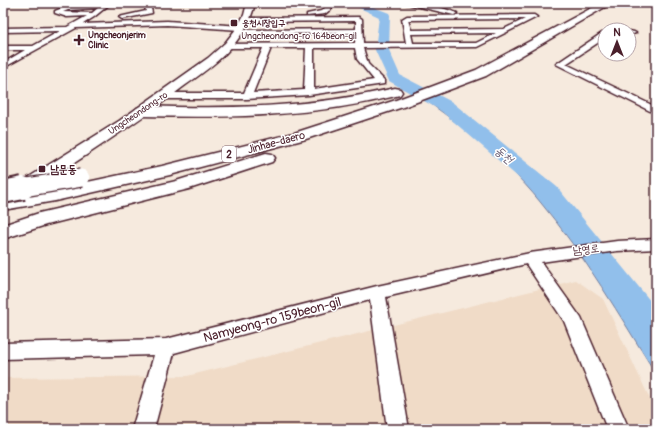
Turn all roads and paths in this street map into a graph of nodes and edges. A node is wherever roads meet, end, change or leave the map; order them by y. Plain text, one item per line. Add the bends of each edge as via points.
1 (8, 3) edge
2 (148, 3) edge
3 (251, 3) edge
4 (317, 3) edge
5 (406, 3) edge
6 (595, 3) edge
7 (608, 3) edge
8 (106, 5) edge
9 (3, 6) edge
10 (87, 17) junction
11 (467, 17) junction
12 (243, 24) junction
13 (70, 28) junction
14 (3, 30) edge
15 (508, 30) junction
16 (360, 31) junction
17 (409, 32) junction
18 (597, 40) edge
19 (227, 46) junction
20 (268, 46) junction
21 (310, 46) junction
22 (358, 46) junction
23 (410, 46) junction
24 (3, 48) edge
25 (33, 48) junction
26 (3, 66) edge
27 (476, 70) junction
28 (309, 92) junction
29 (164, 96) junction
30 (247, 96) junction
31 (404, 99) junction
32 (142, 111) junction
33 (656, 111) edge
34 (3, 185) edge
35 (6, 198) edge
36 (3, 232) edge
37 (656, 244) edge
38 (555, 253) joint
39 (530, 258) junction
40 (377, 292) junction
41 (166, 347) junction
42 (3, 351) edge
43 (143, 429) edge
44 (398, 429) edge
45 (618, 429) edge

1 - 9 street
2 - 10 street via 150,12 146,13 103,19
3 - 12 main road, Ungcheondong-ro
4 - 12 street via 329,8 323,13
5 - 11 street via 433,7
6 - 27 highway
7 - 27 highway
8 - 10 street
8 - 10 street via 67,8 57,12
10 - 13 street
11 - 15 street via 534,17
11 - 17 street via 407,18 405,19
12 - 13 street via 167,23
12 - 16 street
12 - 16 street via 359,19
12 - 19 main road, Ungcheondong-ro
13 - 14 street
13 - 25 street
15 - 17 street
15 - 23 street via 477,44
16 - 22 street
17 - 23 street
18 - 33 street via 560,64
19 - 20 street, Ungcheondong-ro 164beon-gil
19 - 29 main road, Ungcheondong-ro
20 - 21 street, Ungcheondong-ro 164beon-gil
20 - 30 street
21 - 22 street, Ungcheondong-ro 164beon-gil
21 - 28 street
22 - 23 street, Ungcheondong-ro 164beon-gil
22 - 28 street via 360,58 381,82
24 - 25 street
25 - 26 street
27 - 31 highway
28 - 30 street
29 - 30 street
29 - 32 main road, Ungcheondong-ro
31 - 32 highway via 380,96 272,112
31 - 35 highway, Jinhae-daero / 2, bridge via 161,162 81,178
31 - 35 highway, Jinhae-daero / 2 via 300,136 163,171 55,195
31 - 36 highway via 308,144 182,185 39,220
32 - 35 main road, Ungcheondong-ro
34 - 35 street
37 - 38 street, 남영로
38 - 39 street, Namyeong-ro 159beon-gil
39 - 40 street, Namyeong-ro 159beon-gil
39 - 45 street via 572,318
40 - 41 street, Namyeong-ro 159beon-gil
40 - 44 street
41 - 42 street, Namyeong-ro 159beon-gil
41 - 43 street

